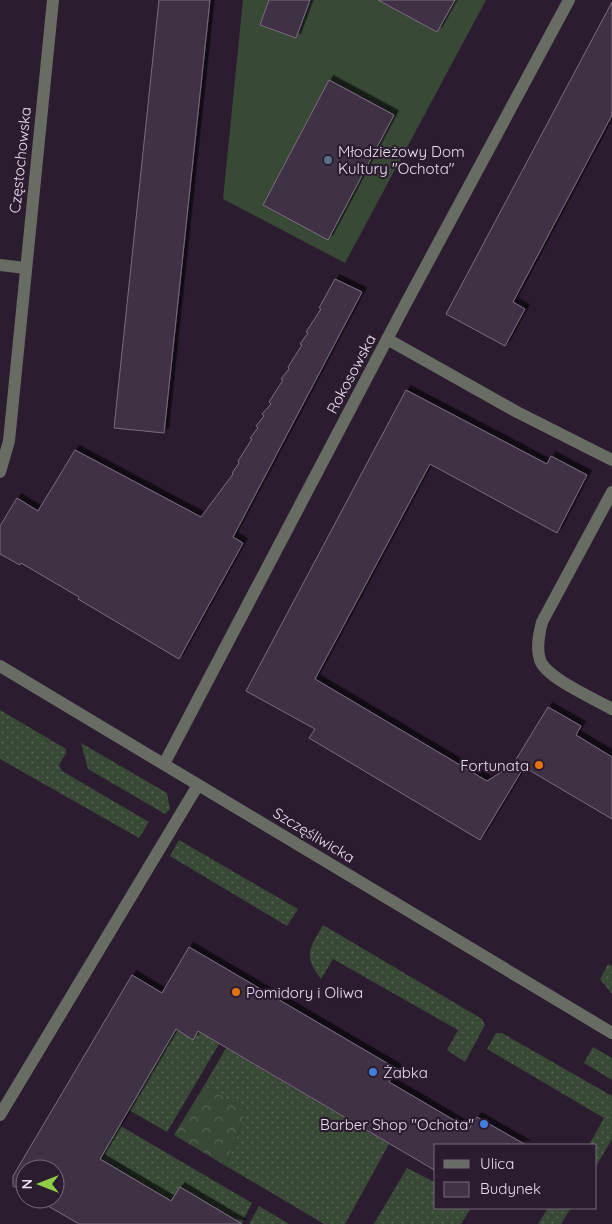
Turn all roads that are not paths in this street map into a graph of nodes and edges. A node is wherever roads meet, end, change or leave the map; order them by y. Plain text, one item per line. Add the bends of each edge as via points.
1 (53, 0) edge
2 (569, 0) edge
3 (0, 265) edge
4 (25, 268) junction
5 (388, 339) junction
6 (612, 460) edge
7 (0, 472) edge
8 (612, 492) edge
9 (0, 666) edge
10 (612, 710) edge
11 (164, 764) junction
12 (198, 784) junction
13 (612, 1033) edge
14 (0, 1115) edge

1 - 4 street, Częstochowska
2 - 5 street, Rokosowska
3 - 4 street
4 - 7 street, Częstochowska via 9,441
5 - 6 street via 517,412
5 - 11 street, Rokosowska
8 - 10 street via 542,622 538,655 545,670
9 - 11 street, Szczęśliwicka
11 - 12 street, Szczęśliwicka
12 - 13 street, Szczęśliwicka
12 - 14 street

